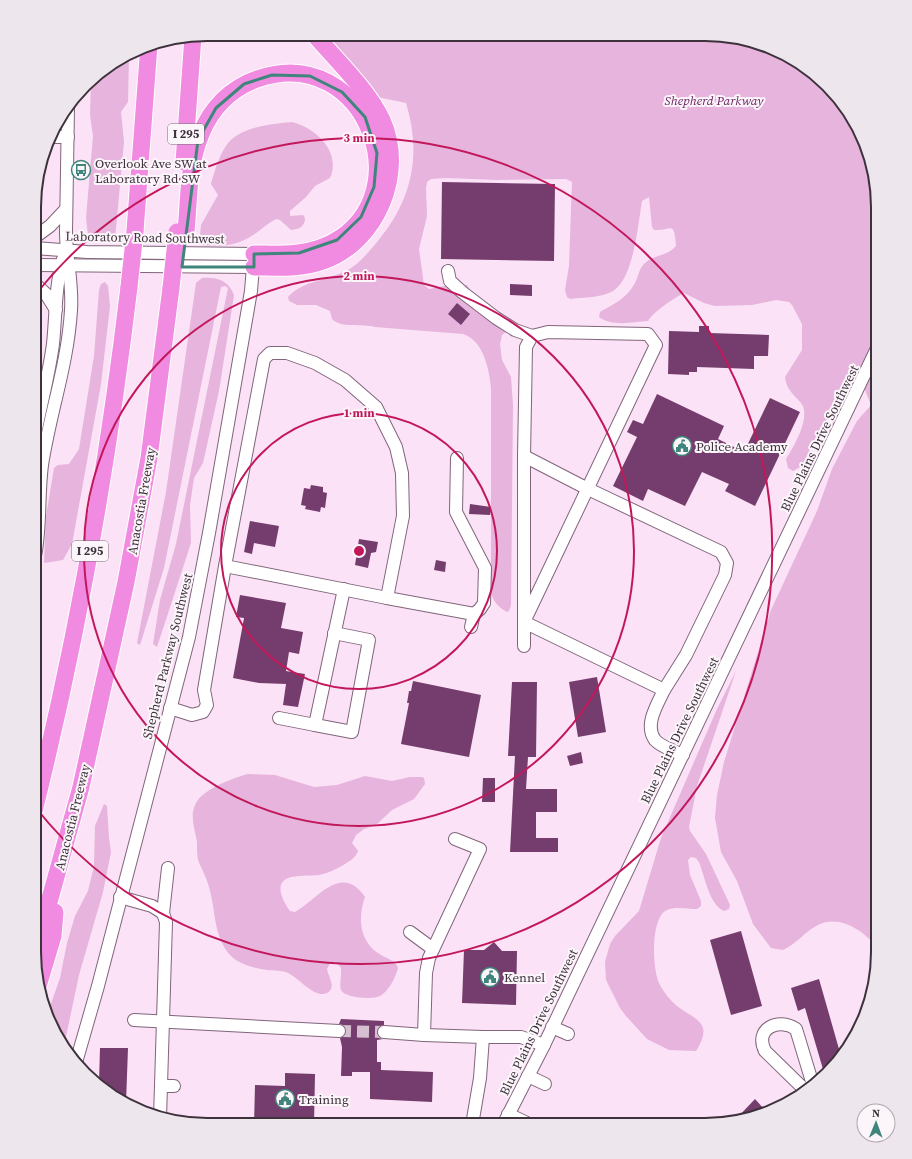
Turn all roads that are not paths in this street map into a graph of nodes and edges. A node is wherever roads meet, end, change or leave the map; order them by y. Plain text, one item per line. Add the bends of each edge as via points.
1 (193, 41) edge
2 (320, 41) edge
3 (148, 52) edge
4 (68, 116) edge
5 (57, 137) edge
6 (68, 137) junction
7 (66, 209) junction
8 (181, 232) junction
9 (41, 233) edge
10 (41, 248) edge
11 (66, 250) junction
12 (254, 260) junction
13 (41, 265) edge
14 (65, 265) junction
15 (448, 271) dead end
16 (41, 289) edge
17 (56, 310) junction
18 (532, 336) junction
19 (871, 361) edge
20 (41, 406) edge
21 (524, 456) junction
22 (457, 458) dead end
23 (41, 478) edge
24 (586, 488) junction
25 (225, 566) junction
26 (344, 589) junction
27 (387, 598) junction
28 (474, 614) junction
29 (524, 622) junction
30 (471, 627) dead end
31 (334, 633) junction
32 (524, 646) dead end
33 (664, 690) junction
34 (170, 708) junction
35 (279, 718) dead end
36 (315, 725) junction
37 (683, 755) junction
38 (41, 782) edge
39 (455, 839) dead end
40 (60, 866) junction
41 (168, 868) dead end
42 (120, 898) junction
43 (163, 913) junction
44 (41, 932) edge
45 (410, 932) dead end
46 (433, 949) junction
47 (42, 973) edge
48 (134, 1020) dead end
49 (163, 1021) junction
50 (552, 1027) junction
51 (339, 1031) tunnel mouth
52 (384, 1032) tunnel mouth
53 (568, 1034) dead end
54 (424, 1035) junction
55 (483, 1037) junction
56 (544, 1045) junction
57 (78, 1056) edge
58 (528, 1076) junction
59 (811, 1079) edge
60 (545, 1084) dead end
61 (161, 1086) junction
62 (174, 1086) dead end
63 (802, 1087) edge
64 (160, 1111) edge
65 (473, 1118) edge
66 (507, 1118) edge

1 - 8 highway, Anacostia Freeway / I 295
2 - 12 highway via 366,96 382,121 390,154 387,187 371,223 354,243 340,253 308,265
3 - 38 highway, I 295, bridge via 135,231 105,461 84,584
4 - 6 street
5 - 6 street
6 - 7 street
7 - 9 street
7 - 11 street
8 - 12 highway via 196,147 204,127 222,101 244,84 263,77 292,73 320,79 349,97 368,124 377,153 377,171 372,195 355,223 344,235 330,244 315,250
8 - 40 highway, Anacostia Freeway / I 295, bridge via 149,458 108,670
10 - 11 street, Laboratory Road Southwest
11 - 12 street, Laboratory Road Southwest
11 - 14 street
12 - 14 street
12 - 34 street, Shepherd Parkway Southwest via 201,580
13 - 14 street
14 - 17 street via 57,282
14 - 23 street via 72,295 68,337 63,375
15 - 18 street via 450,281 462,292 515,330
16 - 17 street
17 - 20 street via 51,360
18 - 21 street via 526,347
18 - 24 street via 548,332 648,334 656,345
19 - 37 street, Blue Plains Drive Southwest
21 - 24 street
21 - 29 street
22 - 28 street via 456,512 485,568 484,603
24 - 29 street
24 - 33 street via 721,552 727,563 725,575 689,648
25 - 26 street
25 - 27 street via 264,359 270,353 287,352 346,380 376,407 396,448 402,473 403,516
25 - 34 street via 204,690 211,706 203,712 192,714
26 - 27 street
26 - 31 street
27 - 28 street via 443,614
28 - 30 street
29 - 32 street
29 - 33 street via 556,631 647,675
31 - 36 street
31 - 36 street via 370,640 352,732
33 - 37 street via 653,714 650,730 656,741
34 - 42 street, Shepherd Parkway Southwest
35 - 36 street
37 - 50 street, Blue Plains Drive Southwest
39 - 46 street via 480,849
40 - 44 highway, Anacostia Freeway / I 295
40 - 47 highway via 53,936
41 - 43 street
42 - 43 street via 152,906
42 - 57 street, Shepherd Parkway Southwest
43 - 49 street via 166,922
45 - 46 street
46 - 54 street via 426,973
48 - 49 street
49 - 51 street
49 - 61 street
50 - 53 street
50 - 56 street, Blue Plains Drive Southwest
52 - 54 street
54 - 55 street
55 - 56 street via 521,1038
55 - 65 street
56 - 58 street, Blue Plains Drive Southwest
58 - 60 street
58 - 66 street, Blue Plains Drive Southwest
59 - 63 street via 796,1028 779,1022 768,1028 757,1046 765,1050
61 - 62 street
61 - 64 street

